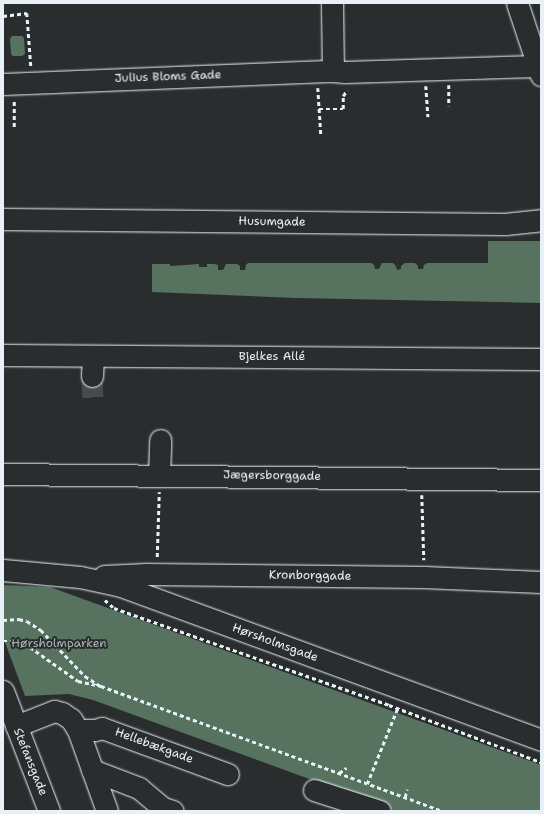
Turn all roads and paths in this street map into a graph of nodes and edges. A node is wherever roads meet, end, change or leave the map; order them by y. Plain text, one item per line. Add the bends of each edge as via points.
1 (332, 3) edge
2 (517, 3) edge
3 (3, 16) edge
4 (425, 70) junction
5 (539, 70) edge
6 (332, 72) junction
7 (16, 83) edge
8 (319, 109) junction
9 (428, 117) dead end
10 (14, 127) dead end
11 (321, 134) dead end
12 (3, 219) edge
13 (541, 220) edge
14 (3, 355) edge
15 (93, 356) junction
16 (541, 359) edge
17 (92, 376) tunnel mouth
18 (160, 440) dead end
19 (3, 474) edge
20 (159, 476) junction
21 (422, 478) junction
22 (541, 480) edge
23 (3, 570) edge
24 (157, 574) junction
25 (80, 577) junction
26 (424, 577) junction
27 (541, 582) edge
28 (102, 598) dead end
29 (3, 620) edge
30 (3, 641) edge
31 (101, 686) junction
32 (3, 691) edge
33 (401, 699) junction
34 (16, 726) junction
35 (78, 730) junction
36 (541, 740) edge
37 (541, 762) edge
38 (346, 768) dead end
39 (92, 770) junction
40 (338, 773) junction
41 (228, 774) dead end
42 (368, 784) junction
43 (314, 790) dead end
44 (407, 790) dead end
45 (405, 797) junction
46 (359, 807) edge
47 (49, 811) edge
48 (108, 811) edge
49 (174, 811) edge
50 (380, 811) edge
51 (443, 811) edge

1 - 6 street
2 - 5 street
3 - 7 path via 27,13 31,52
4 - 5 street, Julius Bloms Gade
4 - 6 street, Julius Bloms Gade
4 - 9 path
6 - 7 street, Julius Bloms Gade
6 - 8 path
6 - 8 path via 349,88 343,96 343,109
7 - 10 path
8 - 11 path
12 - 13 street, Husumgade via 505,224
14 - 15 street, Bjelkes Allé
15 - 16 street, Bjelkes Allé
15 - 17 street
18 - 20 street
19 - 20 street, Jægersborggade
20 - 21 street, Jægersborggade
20 - 24 path
21 - 22 street, Jægersborggade
21 - 26 path
23 - 25 street, Hørsholmsgade
24 - 25 street, Kronborggade
24 - 26 street, Kronborggade
25 - 33 street, Hørsholmsgade via 118,585
26 - 27 street, Kronborggade
28 - 33 path via 114,608
29 - 31 path via 19,618 41,630 85,676
30 - 31 path via 15,641 30,647 78,681
31 - 40 path
32 - 34 street, Stefansgade
33 - 36 street, Hørsholmsgade
33 - 37 path
33 - 42 path
34 - 35 street via 54,711 71,719
34 - 47 street, Stefansgade
35 - 39 street
35 - 41 street, Hellebækgade via 102,728
38 - 40 path
39 - 48 street
39 - 49 street via 139,788 164,808
40 - 42 path
42 - 45 path
43 - 46 street
44 - 45 path
45 - 51 path
46 - 50 street

